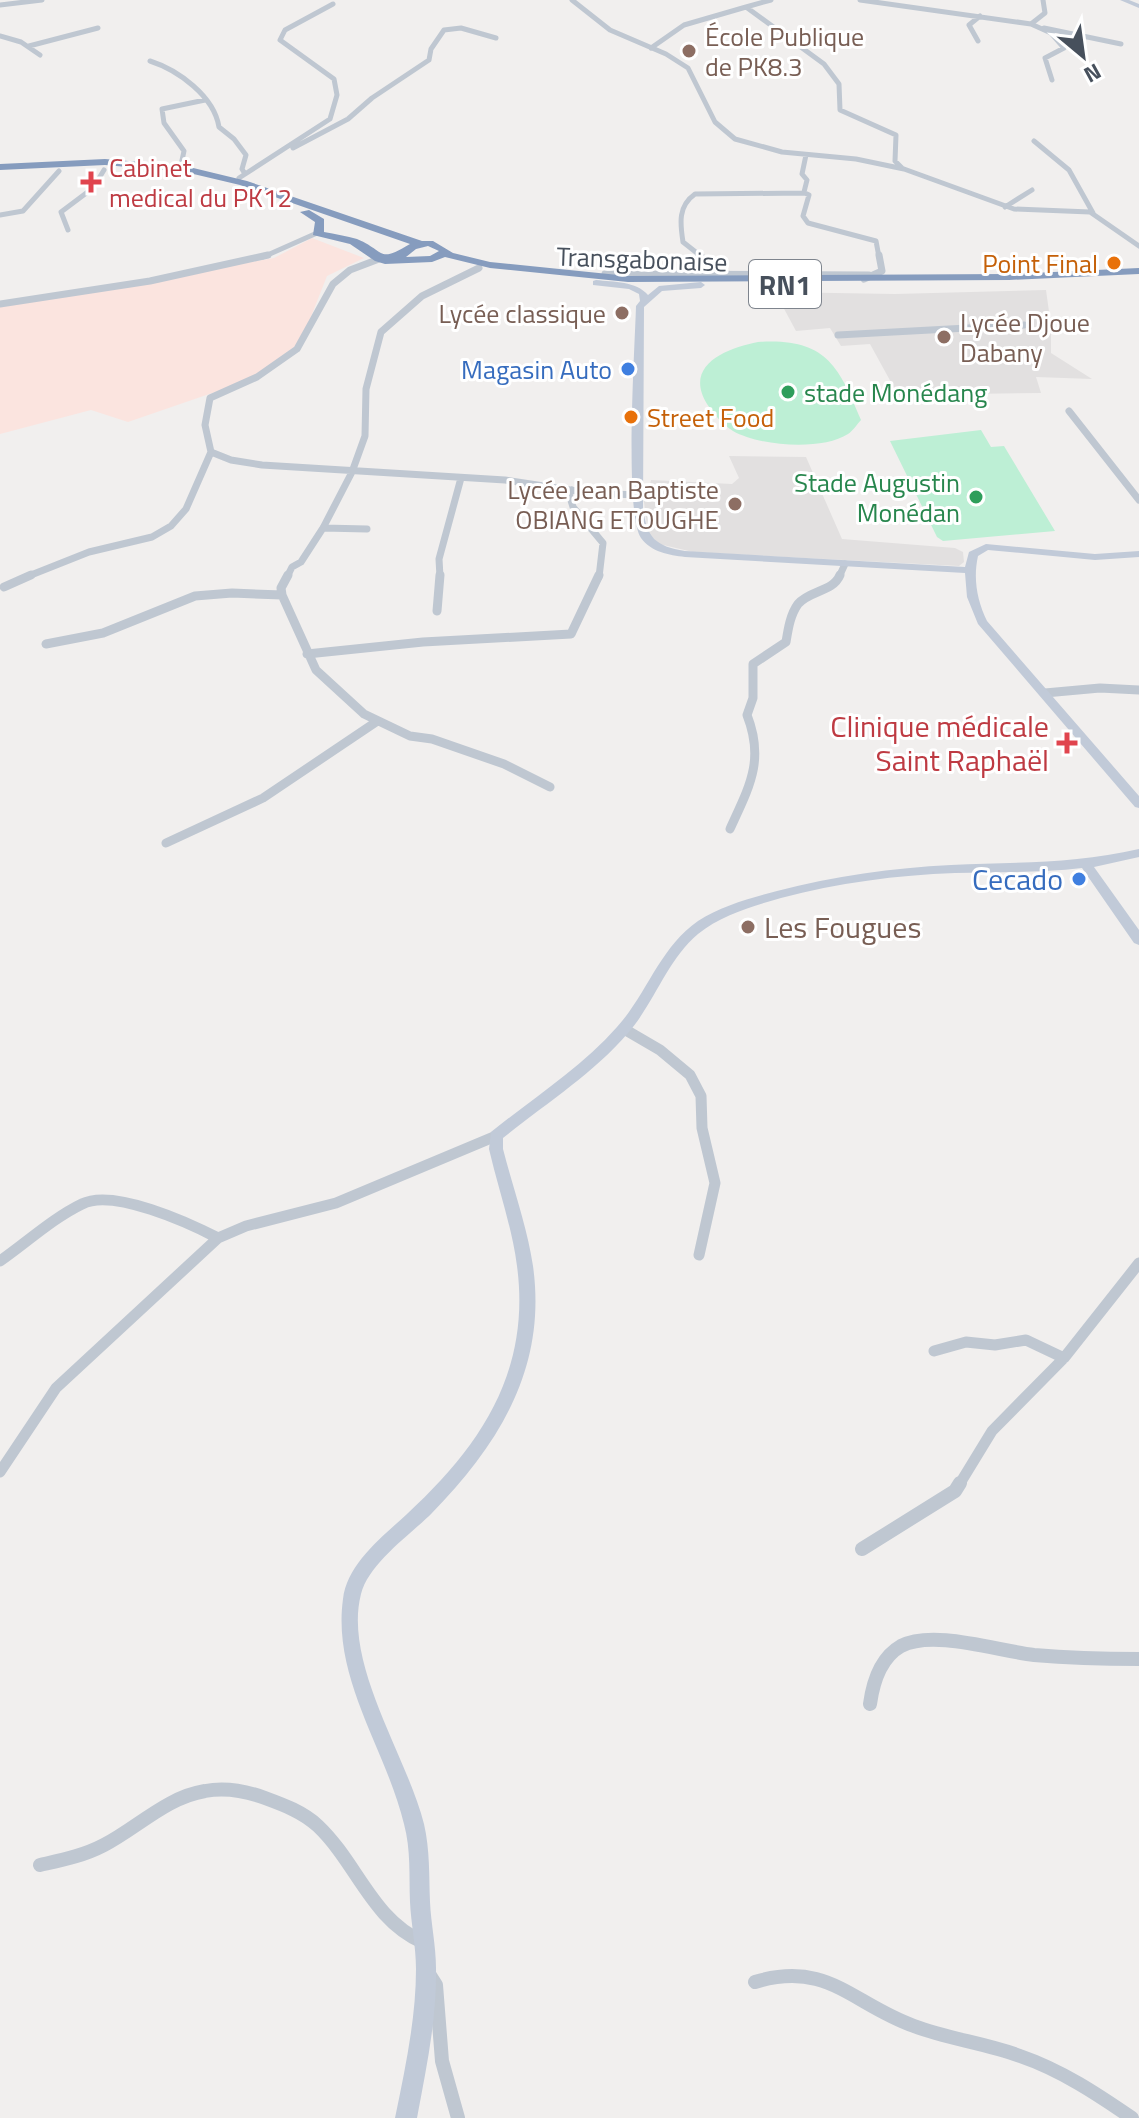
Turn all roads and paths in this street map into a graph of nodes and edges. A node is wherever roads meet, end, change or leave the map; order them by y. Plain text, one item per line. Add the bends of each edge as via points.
1 (42, 0) edge
2 (572, 0) edge
3 (771, 0) edge
4 (860, 0) edge
5 (1043, 0) edge
6 (1123, 0) edge
7 (333, 4) dead end
8 (0, 5) edge
9 (1139, 6) edge
10 (746, 7) junction
11 (982, 16) junction
12 (1031, 24) junction
13 (98, 28) dead end
14 (1038, 28) junction
15 (0, 36) edge
16 (496, 38) dead end
17 (978, 41) dead end
18 (1121, 44) dead end
19 (29, 46) junction
20 (651, 48) junction
21 (40, 55) dead end
22 (150, 61) dead end
23 (1052, 80) dead end
24 (205, 100) junction
25 (1034, 141) dead end
26 (279, 150) junction
27 (806, 155) junction
28 (181, 165) dead end
29 (0, 169) edge
30 (904, 169) junction
31 (104, 170) dead end
32 (59, 171) dead end
33 (1032, 190) dead end
34 (804, 192) junction
35 (1005, 207) junction
36 (302, 210) junction
37 (1093, 213) junction
38 (0, 215) edge
39 (68, 230) dead end
40 (317, 233) junction
41 (1139, 246) edge
42 (412, 251) junction
43 (444, 253) junction
44 (379, 259) junction
45 (432, 259) junction
46 (479, 268) junction
47 (551, 274) junction
48 (1139, 274) edge
49 (726, 275) junction
50 (797, 277) junction
51 (868, 277) junction
52 (596, 283) junction
53 (701, 285) junction
54 (644, 301) junction
55 (0, 304) edge
56 (1024, 325) dead end
57 (838, 335) dead end
58 (1069, 411) dead end
59 (211, 452) junction
60 (352, 472) junction
61 (461, 478) junction
62 (572, 490) junction
63 (637, 495) junction
64 (1139, 500) edge
65 (323, 528) junction
66 (367, 529) dead end
67 (1139, 554) edge
68 (845, 564) junction
69 (969, 570) junction
70 (4, 587) dead end
71 (282, 595) junction
72 (437, 611) dead end
73 (46, 644) dead end
74 (307, 654) junction
75 (1139, 690) edge
76 (1045, 693) junction
77 (376, 722) junction
78 (550, 787) dead end
79 (1139, 804) edge
80 (730, 829) dead end
81 (166, 843) dead end
82 (1139, 853) edge
83 (1087, 866) junction
84 (1139, 940) edge
85 (624, 1029) junction
86 (496, 1136) junction
87 (218, 1238) junction
88 (699, 1255) dead end
89 (0, 1261) edge
90 (1139, 1263) edge
91 (934, 1351) dead end
92 (1064, 1358) junction
93 (0, 1472) edge
94 (862, 1549) dead end
95 (1139, 1659) edge
96 (870, 1704) dead end
97 (40, 1865) dead end
98 (422, 1933) junction
99 (426, 1969) junction
100 (755, 1982) dead end
101 (406, 2118) edge
102 (458, 2118) edge
103 (1132, 2118) edge

1 - 8 street
2 - 20 street via 610,30
3 - 10 street
4 - 11 street
5 - 12 street via 1045,13
6 - 9 street
7 - 26 street via 281,35 284,46 334,79 337,95 330,119
10 - 20 street via 684,25
10 - 30 street via 787,33 830,71 839,84 840,110 896,135 895,161
11 - 12 street
11 - 17 street via 969,25
12 - 14 street
13 - 19 street
14 - 18 street
14 - 23 street via 1063,46 1045,58
15 - 19 street
16 - 26 street via 461,28 444,30 429,60 418,69 348,119
19 - 21 street
20 - 27 street via 688,68 723,132 754,146
22 - 24 street via 168,67
24 - 26 street via 219,127 246,155 242,176
24 - 28 street via 162,109 164,123 184,151
25 - 37 street via 1069,170
27 - 30 street
27 - 34 street
29 - 36 highway, RN1 via 153,169 216,181
29 - 42 highway, RN1 via 105,162 185,169 243,183
30 - 35 street
31 - 39 street via 93,188 61,212
32 - 38 street via 23,211
33 - 35 street
34 - 49 street via 689,196 679,218 683,242
34 - 51 street via 809,195 803,216 808,223 876,241 882,271
35 - 37 street
36 - 40 highway via 320,221
36 - 42 highway, RN1
37 - 41 street
40 - 44 highway via 359,244
40 - 55 street via 262,257
42 - 43 highway, RN1 via 437,245
42 - 44 highway
42 - 45 highway, RN1
43 - 45 highway, RN1
43 - 47 highway, Transgabonaise / RN1
44 - 59 street via 337,280 297,349 257,377 210,398 206,409
45 - 46 highway, Transgabonaise / RN1
46 - 52 highway, Transgabonaise / RN1
46 - 60 street via 422,296 381,332 366,389 365,436
47 - 49 street via 560,270
47 - 50 highway, Transgabonaise / RN1 via 628,279
48 - 51 highway, Transgabonaise / RN1
48 - 53 highway, Transgabonaise / RN1 via 1056,282
49 - 50 street
50 - 51 highway, Transgabonaise / RN1
52 - 53 highway, Transgabonaise / RN1
52 - 54 street via 635,288
53 - 54 street via 661,288
54 - 63 street
56 - 57 street
58 - 64 street
59 - 60 street via 242,463
59 - 70 street via 200,467 195,495 171,526
60 - 61 street
60 - 65 street
61 - 62 street
61 - 72 street via 439,559
62 - 63 street
62 - 74 street via 573,507 603,543 599,577 571,634
63 - 68 street via 641,532 662,550
65 - 66 street
65 - 71 street via 292,567
67 - 69 street via 1095,557 986,547 973,554
68 - 69 street
68 - 80 street via 836,584 801,600 791,611 786,642 753,664 747,715 753,727 755,776
69 - 76 street via 982,622
71 - 73 street via 195,596 103,633
71 - 74 street
74 - 77 street via 327,683
75 - 76 street
76 - 79 street
77 - 78 street via 504,764
77 - 81 street via 263,798
82 - 83 street
83 - 84 street
83 - 85 street via 910,873 804,890 737,909 690,934
85 - 86 street
85 - 88 street via 690,1075 701,1096 702,1128 715,1183
86 - 87 street via 364,1193
86 - 98 street via 526,1274 523,1361 487,1435 366,1569 353,1592 350,1615 370,1711 413,1820
87 - 89 street via 141,1205 84,1202
87 - 93 street via 56,1388
90 - 92 street
91 - 92 street via 966,1342 1026,1340
92 - 94 street via 992,1431 955,1491
95 - 96 street via 1000,1651 920,1640 894,1651 881,1664
97 - 98 street via 83,1855 192,1792 239,1790 286,1805 317,1824 382,1912 413,1940
98 - 99 street
99 - 101 street
99 - 102 street via 436,1985 442,2061
100 - 103 street via 773,1974 813,1975 908,2024 1006,2051 1063,2074

